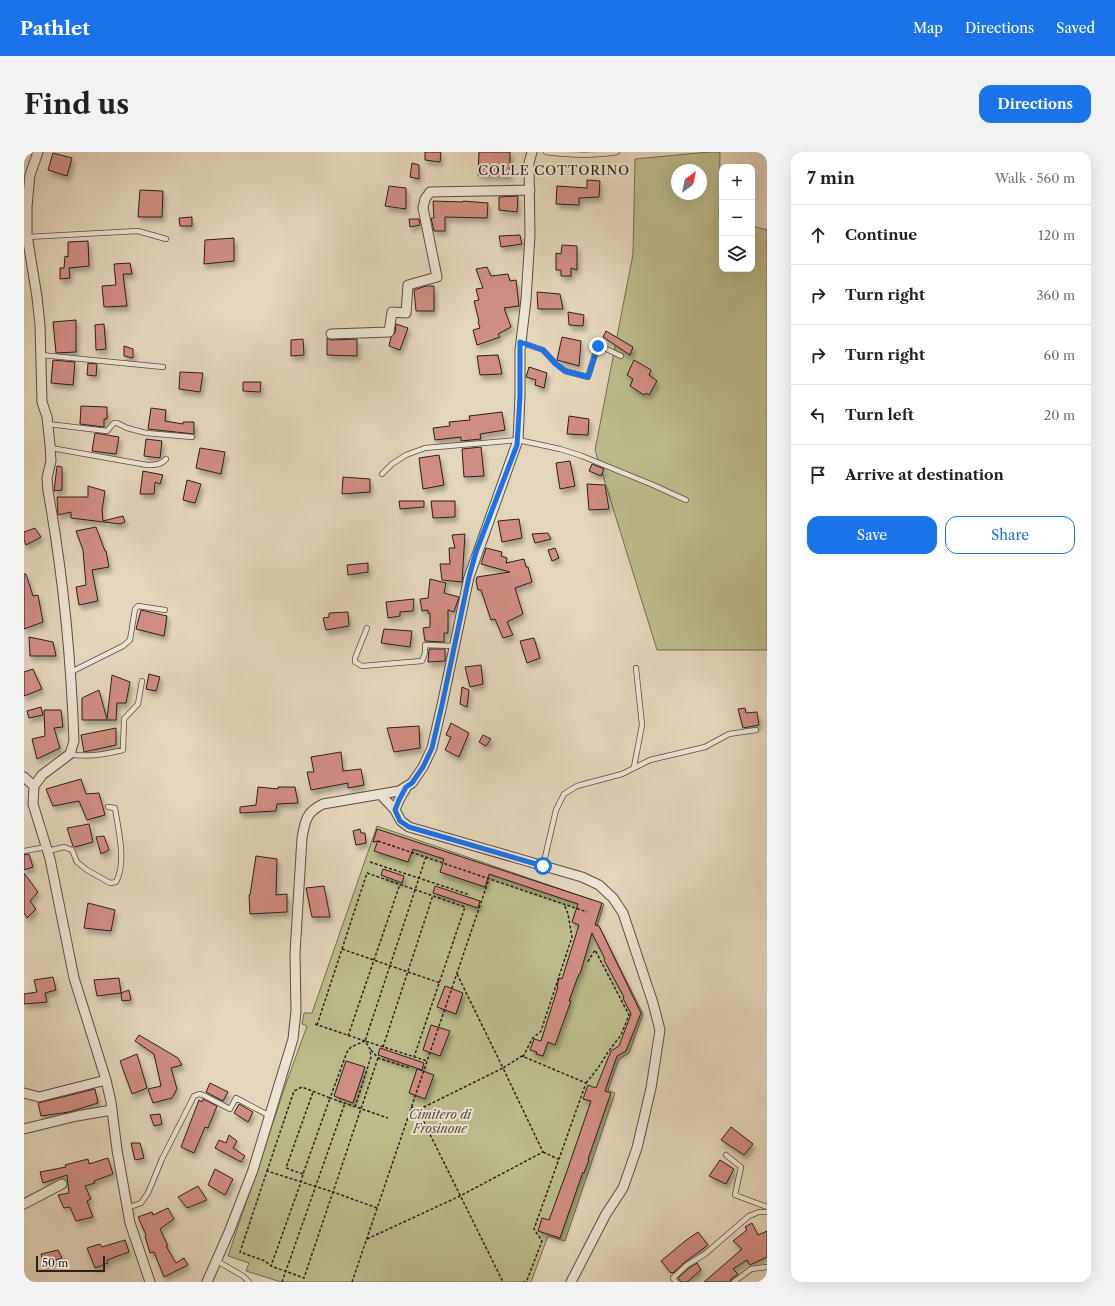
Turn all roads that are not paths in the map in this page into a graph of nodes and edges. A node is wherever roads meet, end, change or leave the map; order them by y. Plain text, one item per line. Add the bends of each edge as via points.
1 (38, 152) edge
2 (532, 152) edge
3 (546, 152) edge
4 (617, 152) edge
5 (530, 190) junction
6 (27, 237) junction
7 (166, 238) dead end
8 (331, 334) dead end
9 (520, 342) junction
10 (41, 355) junction
11 (621, 356) dead end
12 (162, 367) dead end
13 (48, 424) junction
14 (192, 437) dead end
15 (518, 440) junction
16 (50, 448) junction
17 (166, 459) dead end
18 (382, 474) dead end
19 (686, 500) dead end
20 (165, 610) dead end
21 (367, 628) dead end
22 (454, 646) junction
23 (636, 668) dead end
24 (70, 672) junction
25 (142, 681) dead end
26 (756, 730) dead end
27 (70, 754) junction
28 (634, 767) junction
29 (24, 776) edge
30 (34, 786) junction
31 (406, 787) junction
32 (381, 795) junction
33 (108, 807) dead end
34 (395, 810) junction
35 (47, 849) junction
36 (24, 852) edge
37 (543, 866) junction
38 (106, 1080) junction
39 (24, 1093) edge
40 (112, 1110) junction
41 (270, 1116) junction
42 (24, 1129) edge
43 (726, 1155) dead end
44 (62, 1184) dead end
45 (24, 1204) edge
46 (127, 1208) junction
47 (767, 1208) edge
48 (767, 1212) edge
49 (217, 1261) junction
50 (767, 1267) edge
51 (150, 1282) edge
52 (207, 1282) edge
53 (249, 1282) edge
54 (571, 1282) edge
55 (676, 1282) edge
56 (734, 1282) edge

1 - 6 street via 30,175 26,206
2 - 5 street
3 - 4 lane
5 - 8 street via 430,192 423,208 437,278 408,285 406,313 392,312 389,332
5 - 9 street via 526,300
6 - 7 lane via 138,231
6 - 10 street via 37,297
9 - 11 lane via 543,350 560,368 580,376 588,377 598,346
9 - 15 street
10 - 12 lane
10 - 13 street via 42,402
13 - 14 lane via 107,430 117,423 146,433
13 - 16 street
15 - 18 lane via 425,448 406,454
15 - 19 lane via 576,454
15 - 22 street via 469,577
16 - 17 lane via 147,465 157,465
16 - 24 street via 51,461 47,485 62,582
20 - 24 lane via 138,606 135,609 130,640
21 - 22 lane via 355,658 355,662 362,666 422,661 425,645
22 - 31 street via 432,748 423,767
23 - 28 lane via 642,725
24 - 27 street via 74,741
25 - 27 lane via 138,704 124,719 123,750 78,756
26 - 28 lane via 729,734 704,747 650,760
27 - 30 street via 42,775
28 - 37 lane via 622,774 576,786 564,794 556,810
29 - 30 street
30 - 35 street via 33,804
31 - 32 street
31 - 34 street
32 - 34 street
32 - 41 street via 323,804 312,809 305,820 295,954 295,1024 293,1039
33 - 35 lane via 115,808 122,864 116,882 110,882 87,870 77,862 72,850 64,847
34 - 37 street via 400,821 409,827
35 - 36 lane
35 - 38 street via 74,978
37 - 54 street via 600,885 613,898 623,913 660,1030 651,1088 637,1148 624,1188 606,1214
38 - 39 street via 39,1097
38 - 40 street
40 - 42 street
40 - 46 street
41 - 46 lane via 236,1098 230,1109 203,1095 194,1096 148,1193 141,1202
41 - 49 street via 253,1170
43 - 47 lane via 741,1167 735,1195
44 - 45 street
46 - 51 street
48 - 55 lane via 749,1216 682,1269 673,1278
49 - 52 street
49 - 53 lane
50 - 56 lane via 751,1269

